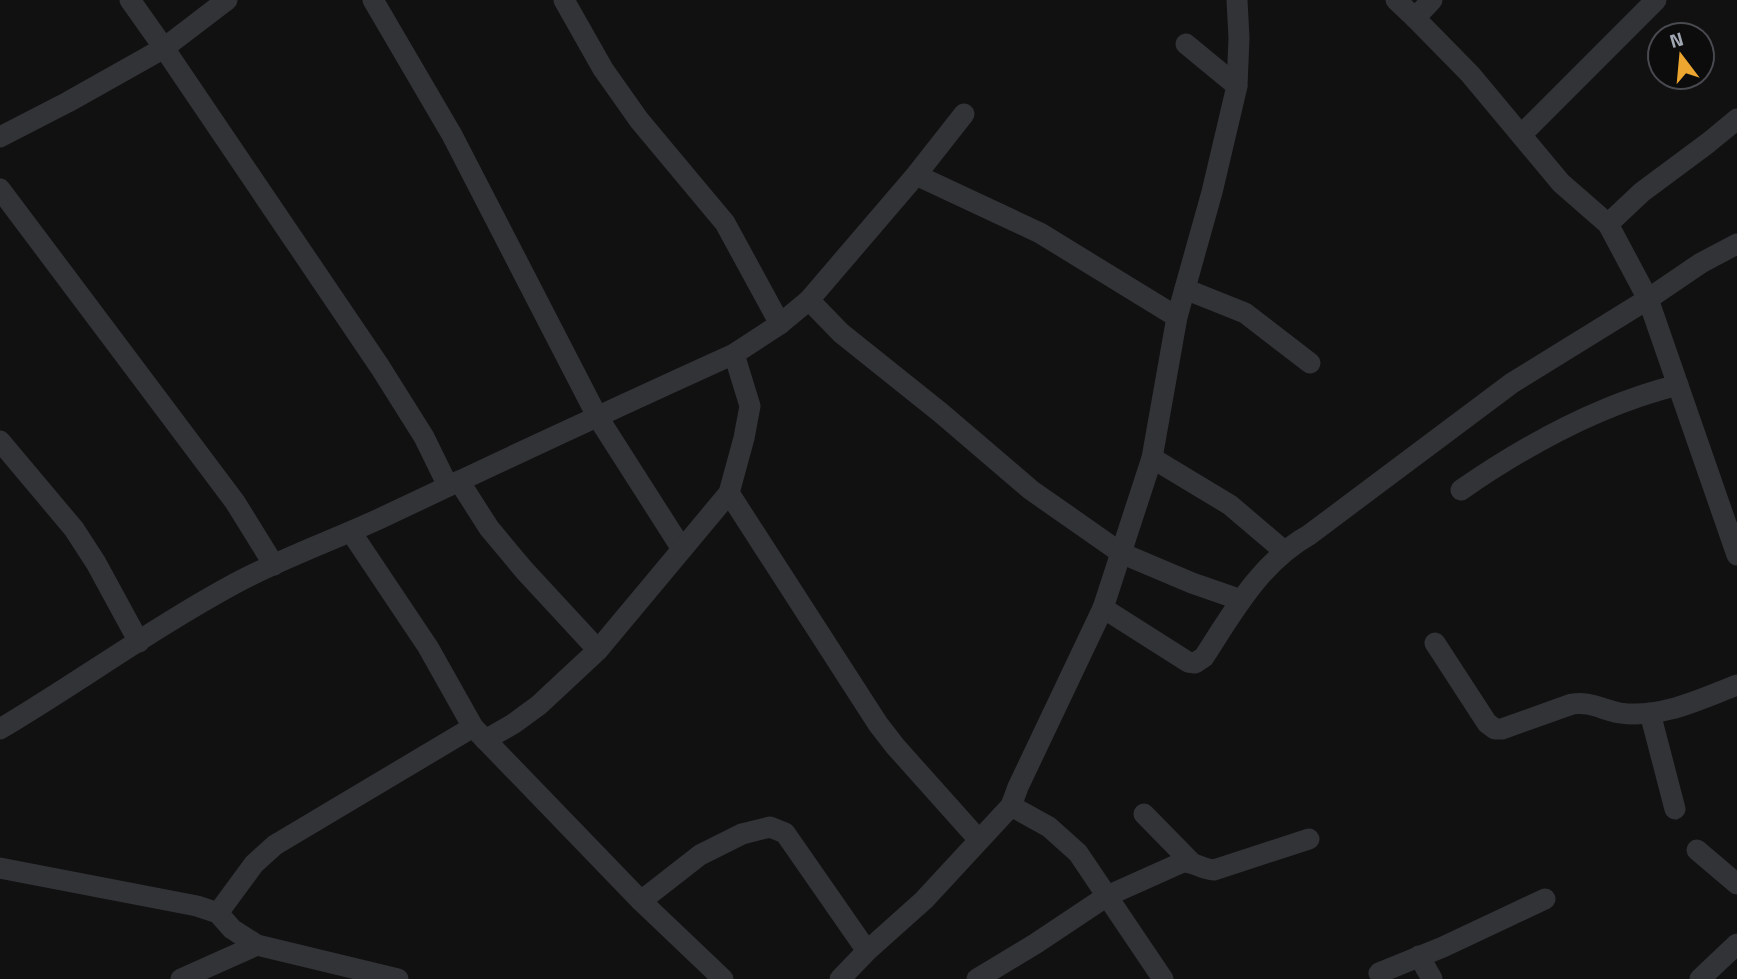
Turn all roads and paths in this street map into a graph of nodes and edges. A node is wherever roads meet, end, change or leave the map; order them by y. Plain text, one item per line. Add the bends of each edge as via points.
1 (130, 0) edge
2 (227, 0) edge
3 (373, 0) edge
4 (564, 0) edge
5 (1237, 0) edge
6 (1396, 0) edge
7 (1432, 0) edge
8 (1656, 0) edge
9 (1415, 18) junction
10 (1186, 44) dead end
11 (164, 48) junction
12 (1237, 86) junction
13 (964, 114) dead end
14 (1737, 119) edge
15 (1521, 135) junction
16 (0, 137) edge
17 (916, 175) junction
18 (0, 189) edge
19 (1608, 224) junction
20 (1737, 244) edge
21 (1185, 289) junction
22 (1648, 299) junction
23 (809, 300) junction
24 (1177, 317) junction
25 (780, 324) junction
26 (734, 354) junction
27 (1310, 363) dead end
28 (1678, 384) junction
29 (597, 416) junction
30 (0, 442) edge
31 (1152, 458) junction
32 (454, 484) junction
33 (1461, 490) dead end
34 (729, 493) junction
35 (351, 532) junction
36 (682, 549) junction
37 (1284, 551) junction
38 (1121, 553) junction
39 (1737, 554) edge
40 (274, 565) junction
41 (1241, 600) junction
42 (1103, 608) junction
43 (139, 642) junction
44 (1435, 642) dead end
45 (598, 650) junction
46 (1737, 685) edge
47 (1650, 713) junction
48 (0, 729) edge
49 (479, 734) junction
50 (1011, 806) junction
51 (1675, 809) dead end
52 (1144, 814) dead end
53 (1309, 839) dead end
54 (979, 840) junction
55 (1697, 850) dead end
56 (1191, 862) junction
57 (0, 867) edge
58 (1737, 884) edge
59 (1107, 896) junction
60 (1545, 899) dead end
61 (641, 901) junction
62 (218, 913) junction
63 (1737, 944) edge
64 (257, 945) junction
65 (867, 951) junction
66 (1419, 956) junction
67 (1379, 973) dead end
68 (181, 979) edge
69 (398, 979) edge
70 (723, 979) edge
71 (840, 979) edge
72 (977, 979) edge
73 (1163, 979) edge
74 (1432, 979) edge
75 (1699, 979) edge

1 - 11 street
2 - 11 street
3 - 29 street via 452,135
4 - 25 street via 639,120 724,223
5 - 12 street
6 - 9 street
7 - 9 street
8 - 15 street
9 - 15 street
10 - 12 street
11 - 16 street
11 - 32 street
12 - 21 street
13 - 17 street
14 - 19 street
15 - 19 street via 1561,183
17 - 23 street
17 - 24 street via 1040,233
18 - 40 street via 235,502
19 - 22 street
20 - 22 street
21 - 24 street
21 - 27 street via 1245,313
22 - 28 street
22 - 37 street via 1512,383
23 - 25 street
23 - 38 street via 841,333 1031,490
24 - 31 street
25 - 26 street
26 - 29 street
26 - 34 street via 750,406
28 - 33 street via 1587,418
28 - 39 street
29 - 32 street
29 - 36 street
30 - 43 street via 74,529
31 - 37 street via 1230,505
31 - 38 street
32 - 35 street
32 - 45 street
34 - 36 street
34 - 54 street via 878,724
35 - 40 street
35 - 49 street
36 - 45 street
37 - 41 street
38 - 41 street
38 - 42 street
40 - 43 street
41 - 42 street via 1204,657 1195,663
42 - 50 street
43 - 48 street
44 - 47 street via 1495,729 1583,702 1621,713
45 - 49 street via 513,724
46 - 47 street
47 - 51 street
49 - 61 street
49 - 62 street via 275,845 254,864
50 - 54 street
50 - 59 street via 1065,839
52 - 56 street
53 - 56 street via 1214,870
54 - 65 street via 924,900
55 - 58 street
56 - 59 street
57 - 62 street
59 - 72 street
59 - 73 street
60 - 66 street
61 - 65 street via 700,855 742,834 770,827 785,833
61 - 70 street
62 - 64 street
63 - 75 street
64 - 68 street
64 - 69 street
65 - 71 street
66 - 67 street
66 - 74 street

